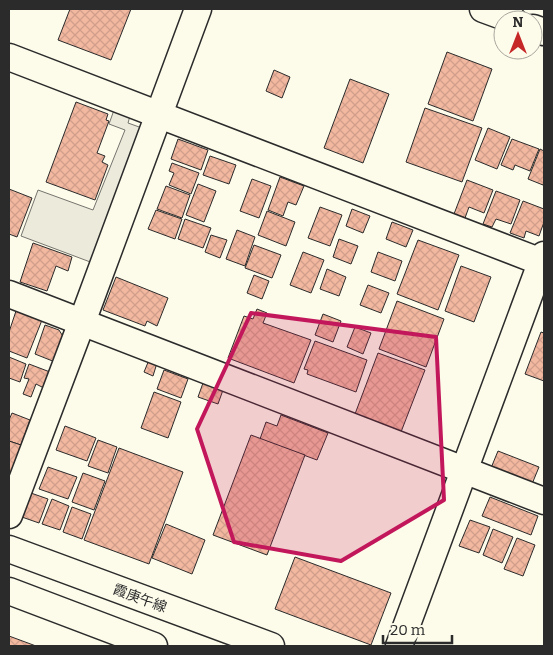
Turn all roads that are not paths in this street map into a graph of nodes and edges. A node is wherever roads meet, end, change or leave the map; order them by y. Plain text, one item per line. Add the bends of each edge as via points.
1 (198, 9) edge
2 (9, 58) edge
3 (159, 115) junction
4 (543, 260) edge
5 (9, 294) edge
6 (82, 322) junction
7 (465, 471) junction
8 (544, 501) edge
9 (9, 514) edge
10 (9, 549) edge
11 (9, 591) edge
12 (154, 646) edge
13 (271, 646) edge
14 (399, 646) edge

1 - 3 street
2 - 3 street
3 - 4 street
3 - 6 street
4 - 7 street
5 - 6 street
6 - 7 street
6 - 9 street
7 - 8 street
7 - 14 street
10 - 13 street, 霞庚午線
11 - 12 street

